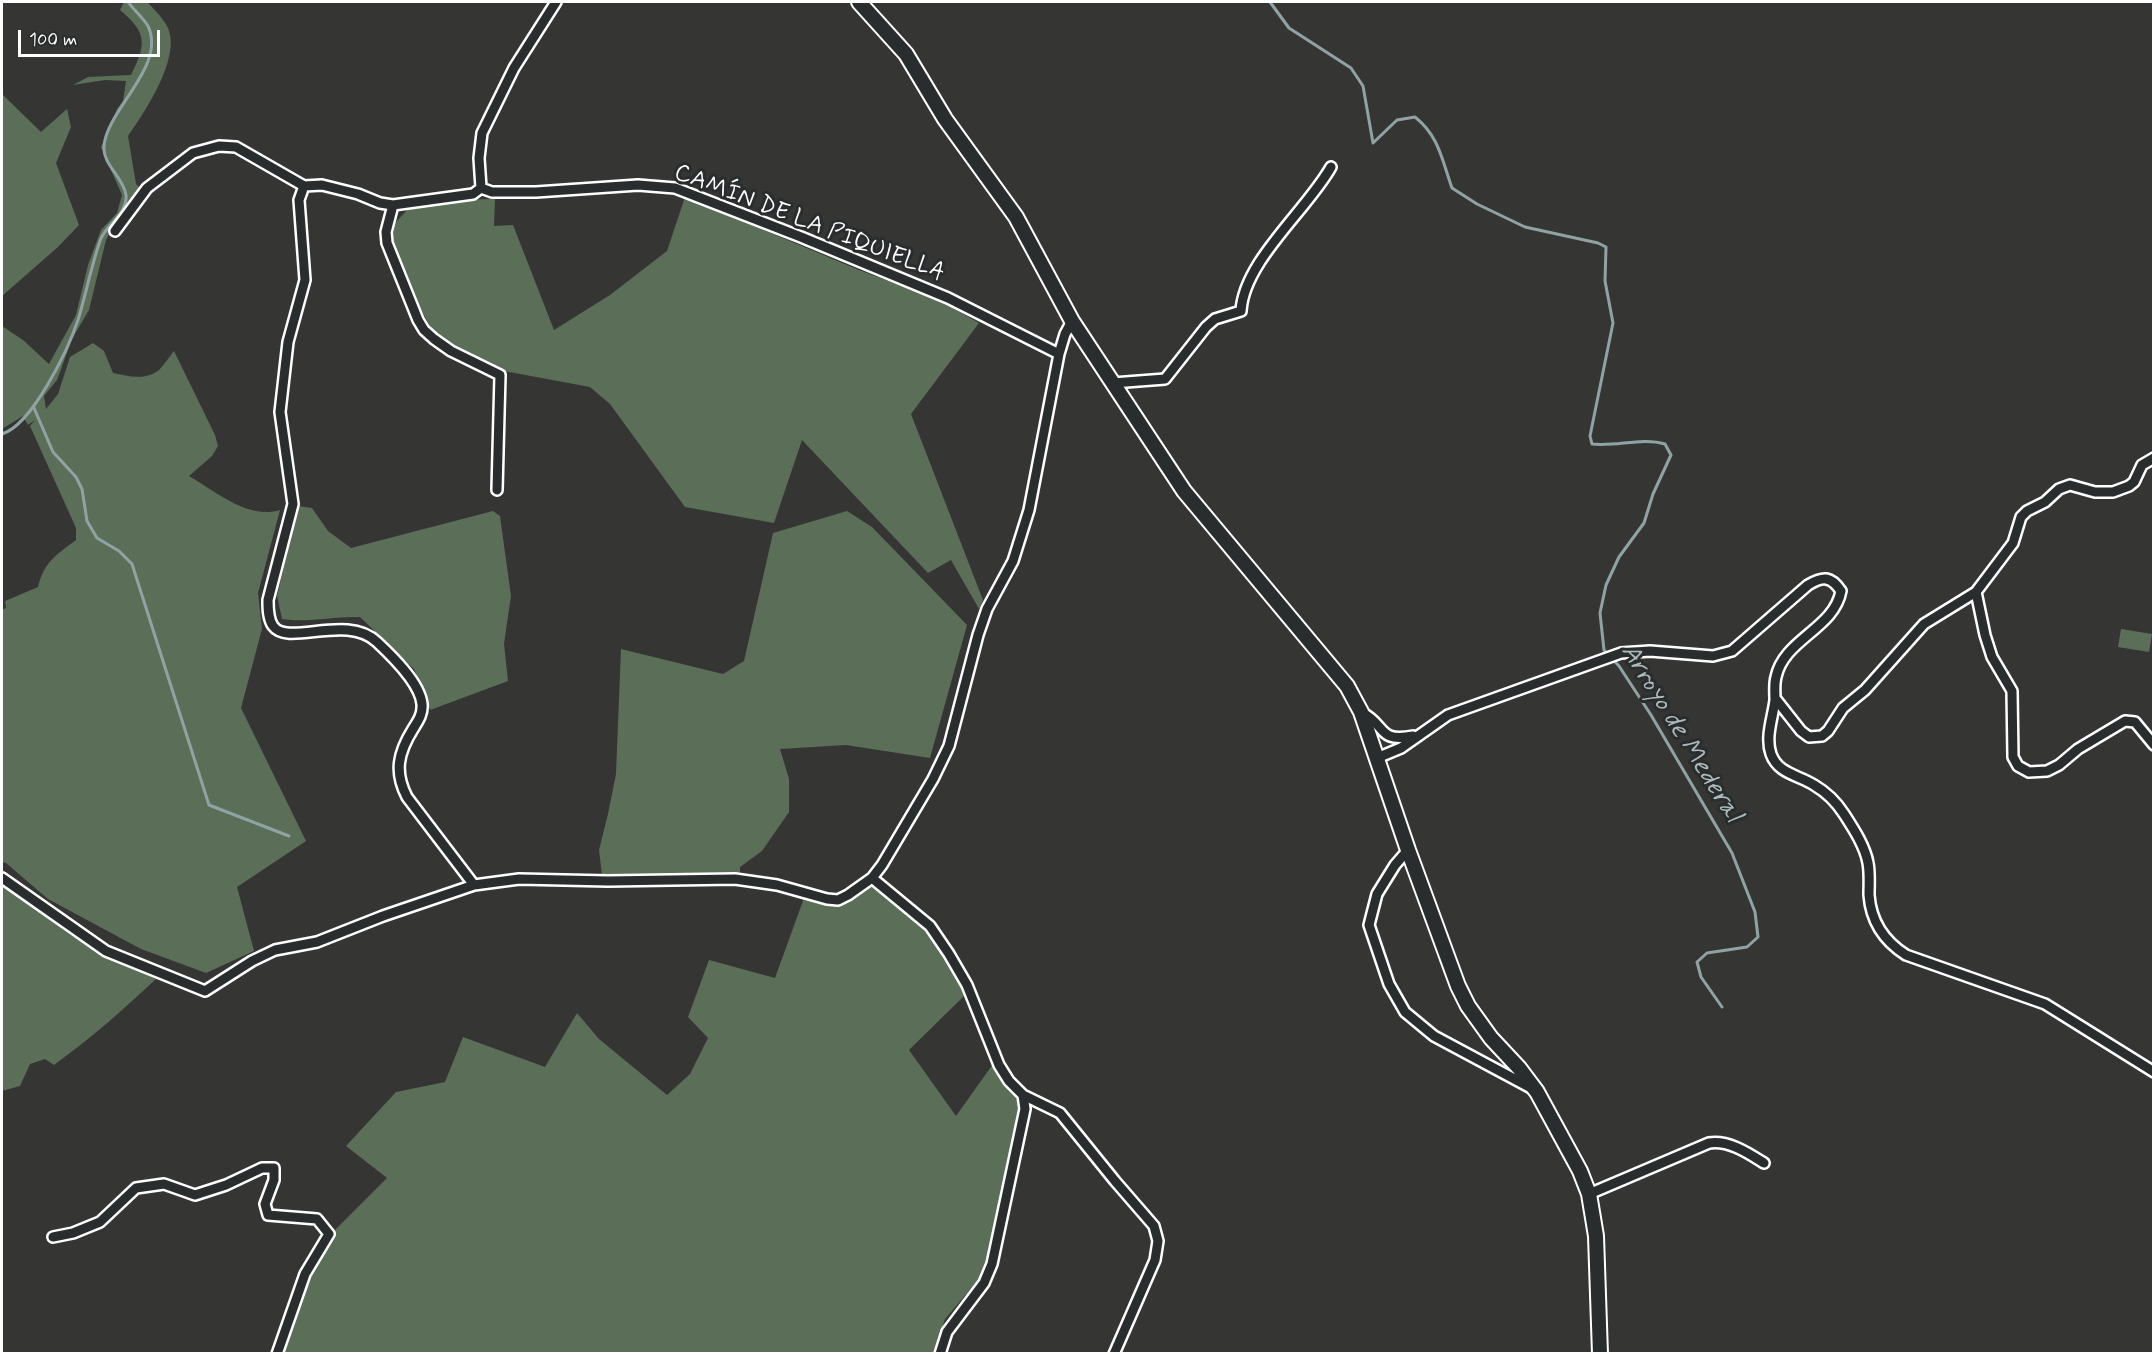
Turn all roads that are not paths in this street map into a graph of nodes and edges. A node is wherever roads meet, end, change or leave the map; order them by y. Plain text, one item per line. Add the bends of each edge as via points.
1 (556, 2) edge
2 (859, 2) edge
3 (1331, 167) dead end
4 (304, 186) junction
5 (481, 188) junction
6 (393, 205) junction
7 (116, 231) dead end
8 (1072, 321) junction
9 (1059, 354) junction
10 (1113, 383) junction
11 (2154, 458) edge
12 (497, 490) dead end
13 (1976, 592) junction
14 (1775, 698) junction
15 (1361, 712) junction
16 (1418, 735) junction
17 (1389, 737) junction
18 (2154, 745) edge
19 (1375, 753) junction
20 (1408, 850) junction
21 (2, 878) edge
22 (872, 878) junction
23 (474, 885) junction
24 (2154, 1072) edge
25 (1537, 1092) junction
26 (1023, 1095) junction
27 (1764, 1163) dead end
28 (1589, 1194) junction
29 (53, 1237) dead end
30 (277, 1353) edge
31 (940, 1353) edge
32 (1114, 1353) edge
33 (1600, 1353) edge

1 - 5 street via 514,68 482,133
2 - 8 street via 906,54 945,120 1016,218
3 - 10 street via 1254,273 1241,311 1215,319 1206,327 1165,379
4 - 6 street, CAMÍN DE LA PIQUIELLA via 322,185
4 - 7 street, CAMÍN DE LA PIQUIELLA via 236,147 219,146 193,153 147,188
4 - 23 street via 299,200 305,280 288,342 280,412 293,504 270,589 269,615 273,627 282,633 357,630 375,640 401,667 419,691 422,712 402,749 400,783
5 - 6 street, CAMÍN DE LA PIQUIELLA via 473,194
5 - 9 street, CAMÍN DE LA PIQUIELLA via 492,192 536,192 638,185 675,188 948,298
6 - 12 street via 387,243 424,330 442,345 500,375
8 - 9 street
8 - 10 street
9 - 22 street via 1029,510 1013,561 978,635 949,746
10 - 15 street via 1184,491 1347,686
11 - 13 street via 2142,465 2129,486 2113,492 2096,492 2070,485 2027,511 2021,517 2013,543
13 - 14 street via 1924,624 1865,690 1843,708 1822,736 1809,737 1801,731
13 - 18 street via 1992,657 2012,691 2013,757 2018,766 2030,772 2047,771 2125,721 2135,722
14 - 16 street via 1781,662 1831,614 1839,601 1841,591 1835,582 1818,579 1808,585 1746,640 1722,655 1621,653 1448,716
14 - 24 street via 1768,742 1771,755 1788,773 1827,794 1842,811 1868,862 1873,917 1893,946 1906,955 2045,1004
15 - 17 street
15 - 19 street
16 - 17 street
16 - 19 street via 1401,748
17 - 19 street
19 - 20 street
20 - 25 street via 1441,945 1468,1006
20 - 25 street via 1377,894 1368,925 1389,984 1405,1012 1434,1036
21 - 23 street via 106,951 205,991 275,950 317,942
22 - 23 street via 838,900 735,879 519,879
22 - 26 street via 930,926 968,985 999,1065
25 - 28 street via 1581,1171
26 - 31 street via 1025,1109 992,1264 984,1283 947,1332
26 - 32 street via 1060,1113 1154,1226 1158,1241 1155,1260
27 - 28 street via 1744,1151 1709,1143
28 - 33 street via 1596,1236
29 - 30 street via 100,1222 136,1188 164,1184 195,1195 262,1168 274,1168 265,1204 268,1215 318,1219 329,1234 305,1274

